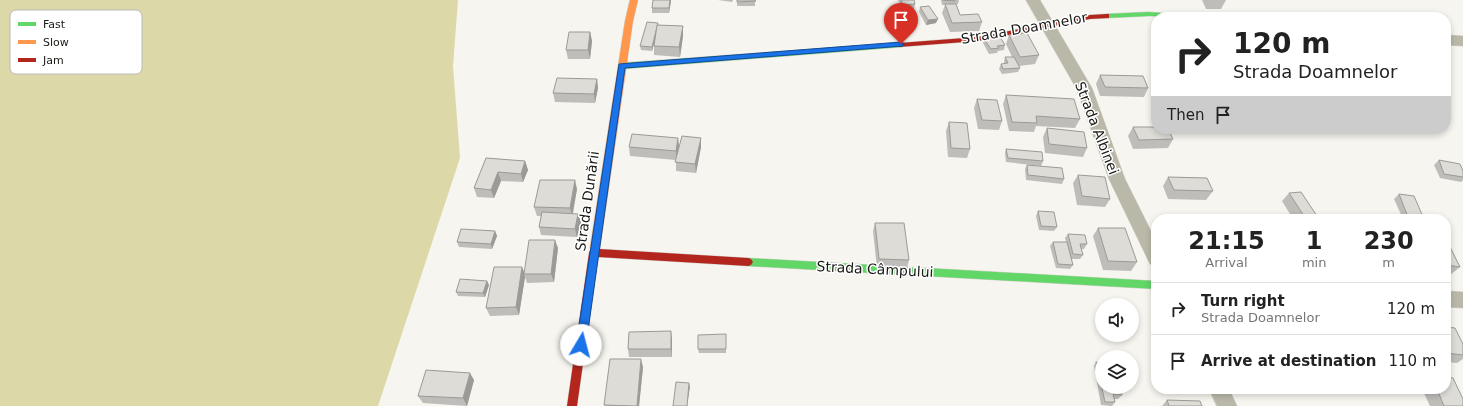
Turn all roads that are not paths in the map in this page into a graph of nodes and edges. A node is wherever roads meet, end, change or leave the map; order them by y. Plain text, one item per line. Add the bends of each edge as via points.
1 (634, 0) edge
2 (1033, 0) edge
3 (1151, 14) edge
4 (1048, 24) junction
5 (1451, 40) edge
6 (1463, 41) edge
7 (622, 66) junction
8 (1151, 249) edge
9 (594, 252) junction
10 (1151, 285) edge
11 (1451, 299) edge
12 (1463, 300) edge
13 (1221, 394) edge
14 (572, 406) edge
15 (1227, 406) edge

1 - 7 street, Strada Dunării
2 - 4 street, Strada Albinei
3 - 4 street, Strada Doamnelor via 1090,17
4 - 7 street, Strada Doamnelor via 978,39
4 - 8 street, Strada Albinei via 1084,88 1117,179
5 - 6 street
7 - 9 street, Strada Dunării
9 - 10 street, Strada Câmpului
9 - 14 street, Strada Dunării
11 - 12 street
13 - 15 street

